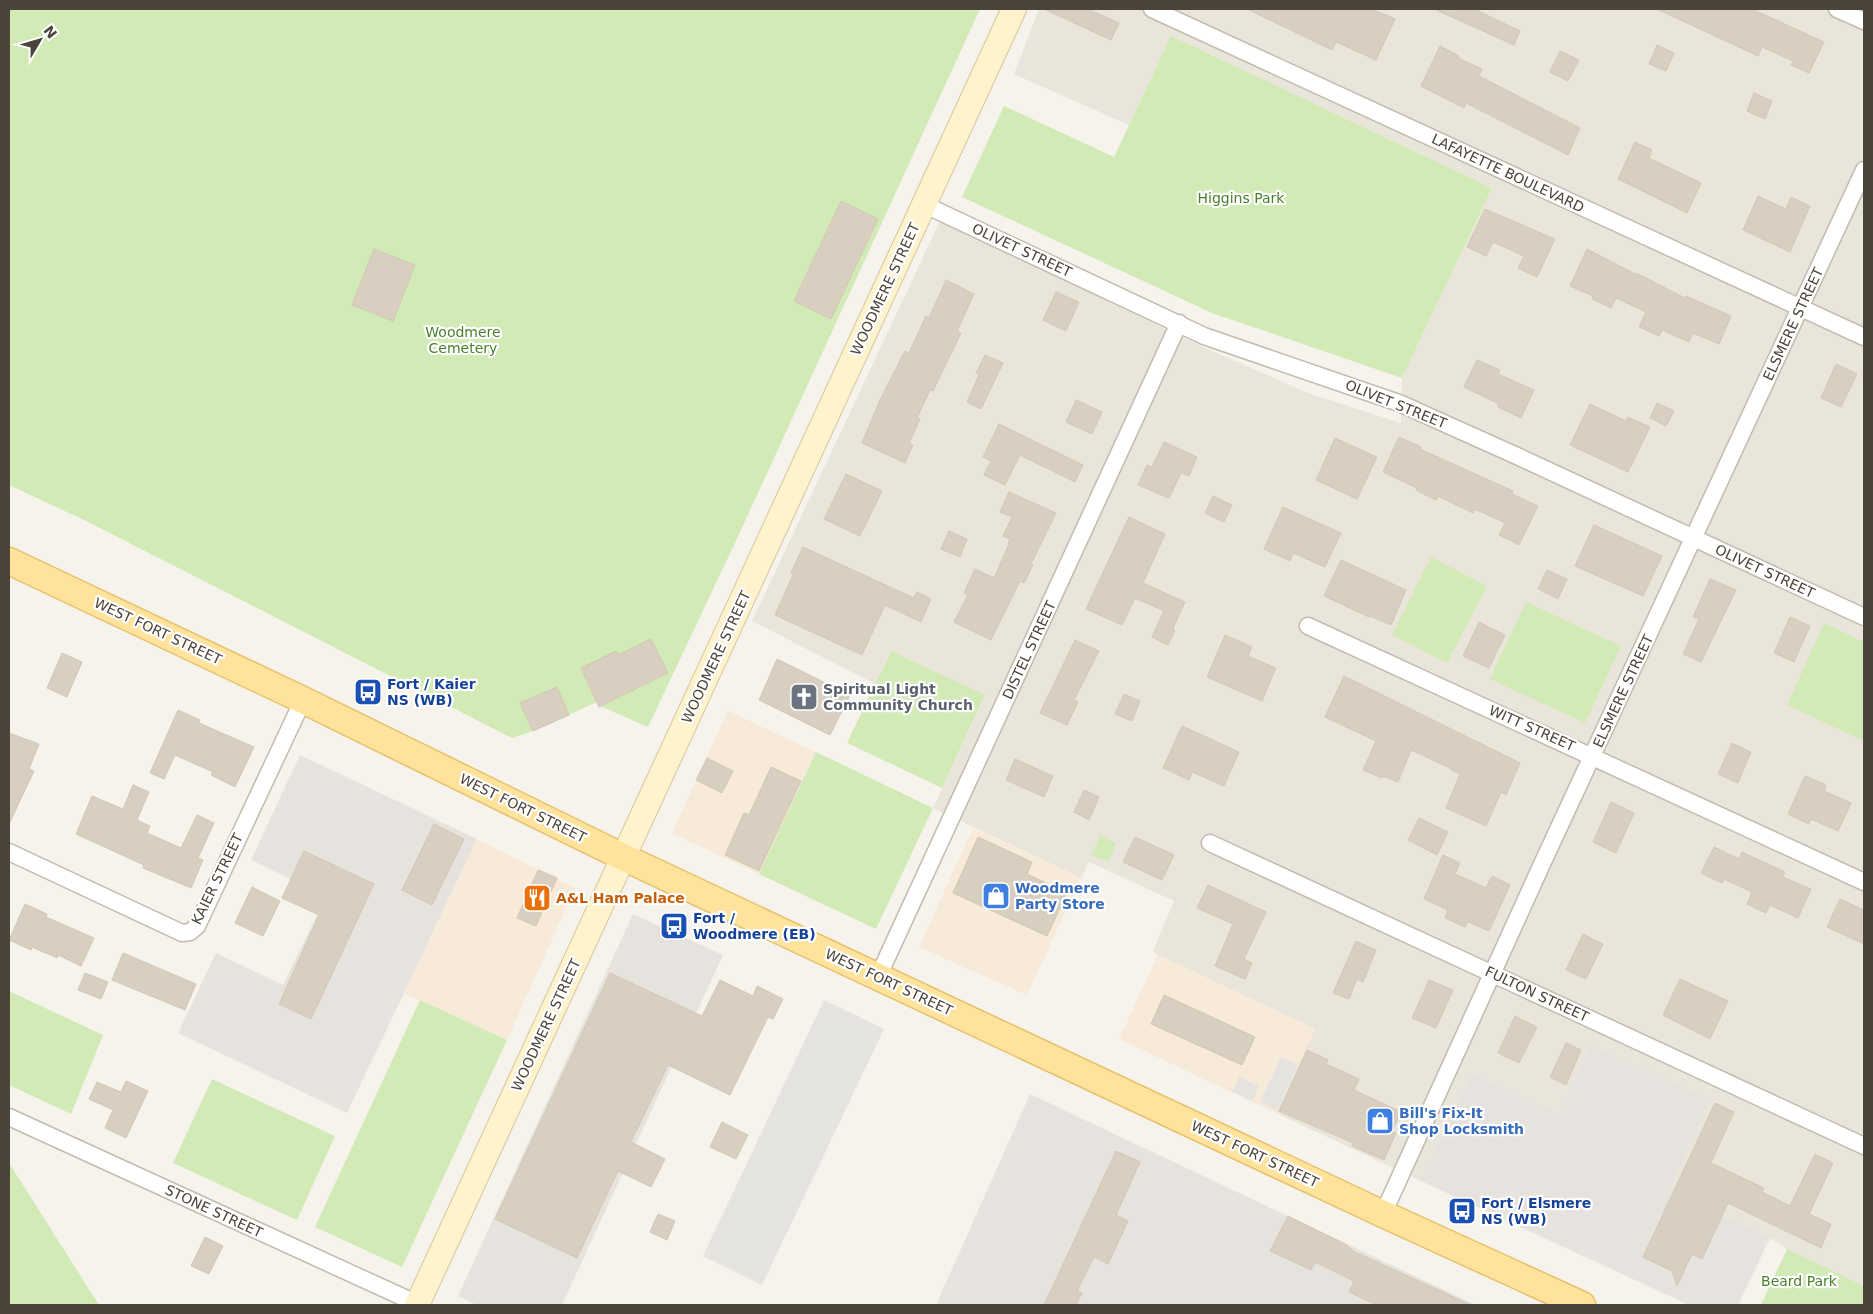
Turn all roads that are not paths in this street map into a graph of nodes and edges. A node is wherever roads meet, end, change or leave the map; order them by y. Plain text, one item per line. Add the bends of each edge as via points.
1 (1014, 9) edge
2 (1152, 9) edge
3 (1838, 9) edge
4 (1864, 21) edge
5 (1864, 170) edge
6 (924, 204) junction
7 (1801, 307) junction
8 (1179, 323) junction
9 (1864, 336) edge
10 (1694, 538) junction
11 (9, 560) edge
12 (1864, 617) edge
13 (1308, 626) dead end
14 (302, 700) junction
15 (1594, 756) junction
16 (1210, 843) dead end
17 (9, 852) edge
18 (623, 857) junction
19 (1864, 882) edge
20 (1493, 973) junction
21 (878, 977) junction
22 (9, 1117) edge
23 (1864, 1146) edge
24 (1383, 1214) junction
25 (418, 1305) edge
26 (1582, 1305) edge

1 - 6 street, WOODMERE STREET
2 - 7 street, LAFAYETTE BOULEVARD
3 - 4 street
5 - 7 street, ELSMERE STREET
6 - 8 street, OLIVET STREET
6 - 18 street, WOODMERE STREET
7 - 9 street, LAFAYETTE BOULEVARD
7 - 10 street, ELSMERE STREET
8 - 10 street, OLIVET STREET via 1204,336 1399,403
8 - 21 street, DISTEL STREET
10 - 12 street, OLIVET STREET
10 - 15 street, ELSMERE STREET
11 - 14 main road, WEST FORT STREET
13 - 15 street, WITT STREET
14 - 17 street, KAIER STREET via 197,926 190,932 182,933
14 - 18 main road, WEST FORT STREET
15 - 19 street, WITT STREET
15 - 20 street, ELSMERE STREET
16 - 20 street, FULTON STREET
18 - 21 main road, WEST FORT STREET
18 - 25 street, WOODMERE STREET
20 - 23 street, FULTON STREET
20 - 24 street, ELSMERE STREET
21 - 24 main road, WEST FORT STREET
22 - 25 street, STONE STREET
24 - 26 main road, WEST FORT STREET

